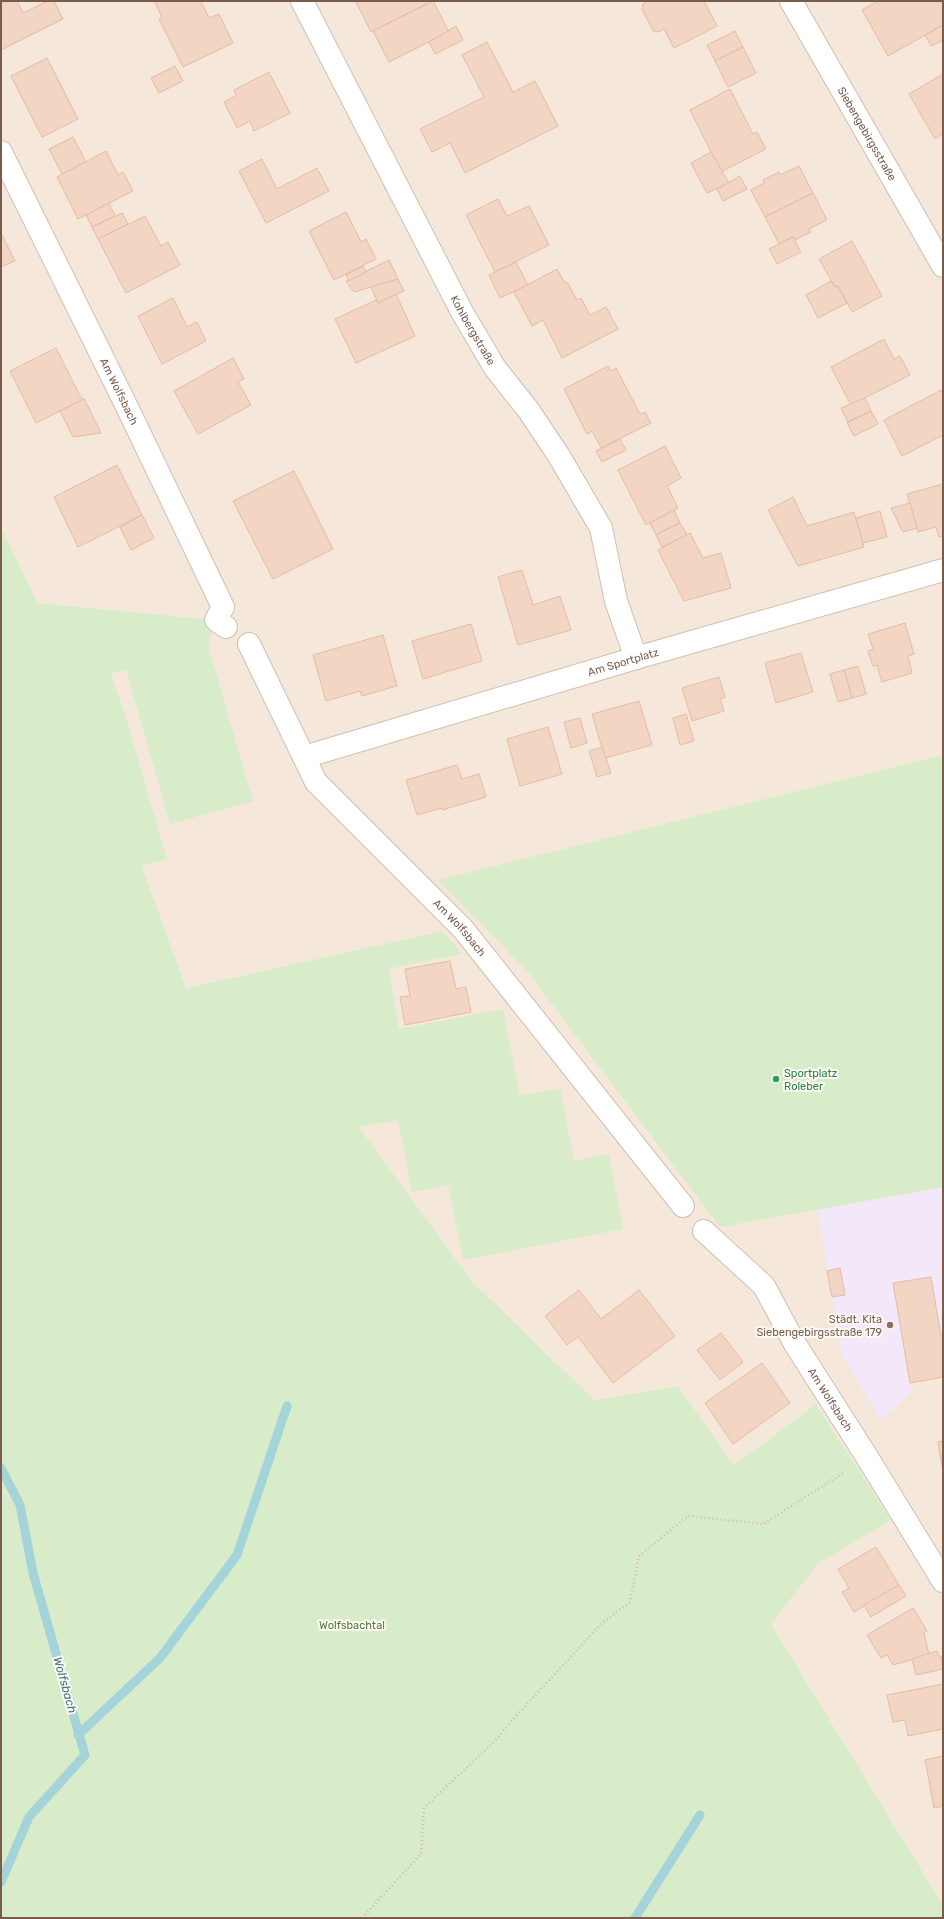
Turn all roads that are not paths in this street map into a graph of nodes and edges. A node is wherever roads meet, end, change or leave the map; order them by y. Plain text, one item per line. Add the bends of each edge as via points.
1 (302, 1) edge
2 (791, 1) edge
3 (1, 152) edge
4 (943, 266) edge
5 (943, 570) edge
6 (226, 628) dead end
7 (249, 644) dead end
8 (636, 658) junction
9 (304, 757) junction
10 (683, 1206) dead end
11 (704, 1231) dead end
12 (943, 1582) edge

1 - 8 street, Kohlbergstraße via 462,312 495,368 551,443 601,528 616,601
2 - 4 street, Siebengebirgsstraße
3 - 6 street, Am Wolfsbach via 223,607 216,620
5 - 8 street, Am Sportplatz
7 - 9 street, Am Wolfsbach
8 - 9 street, Am Sportplatz
9 - 10 street, Am Wolfsbach via 316,782 463,929
11 - 12 street, Am Wolfsbach via 764,1286 795,1344 868,1457

